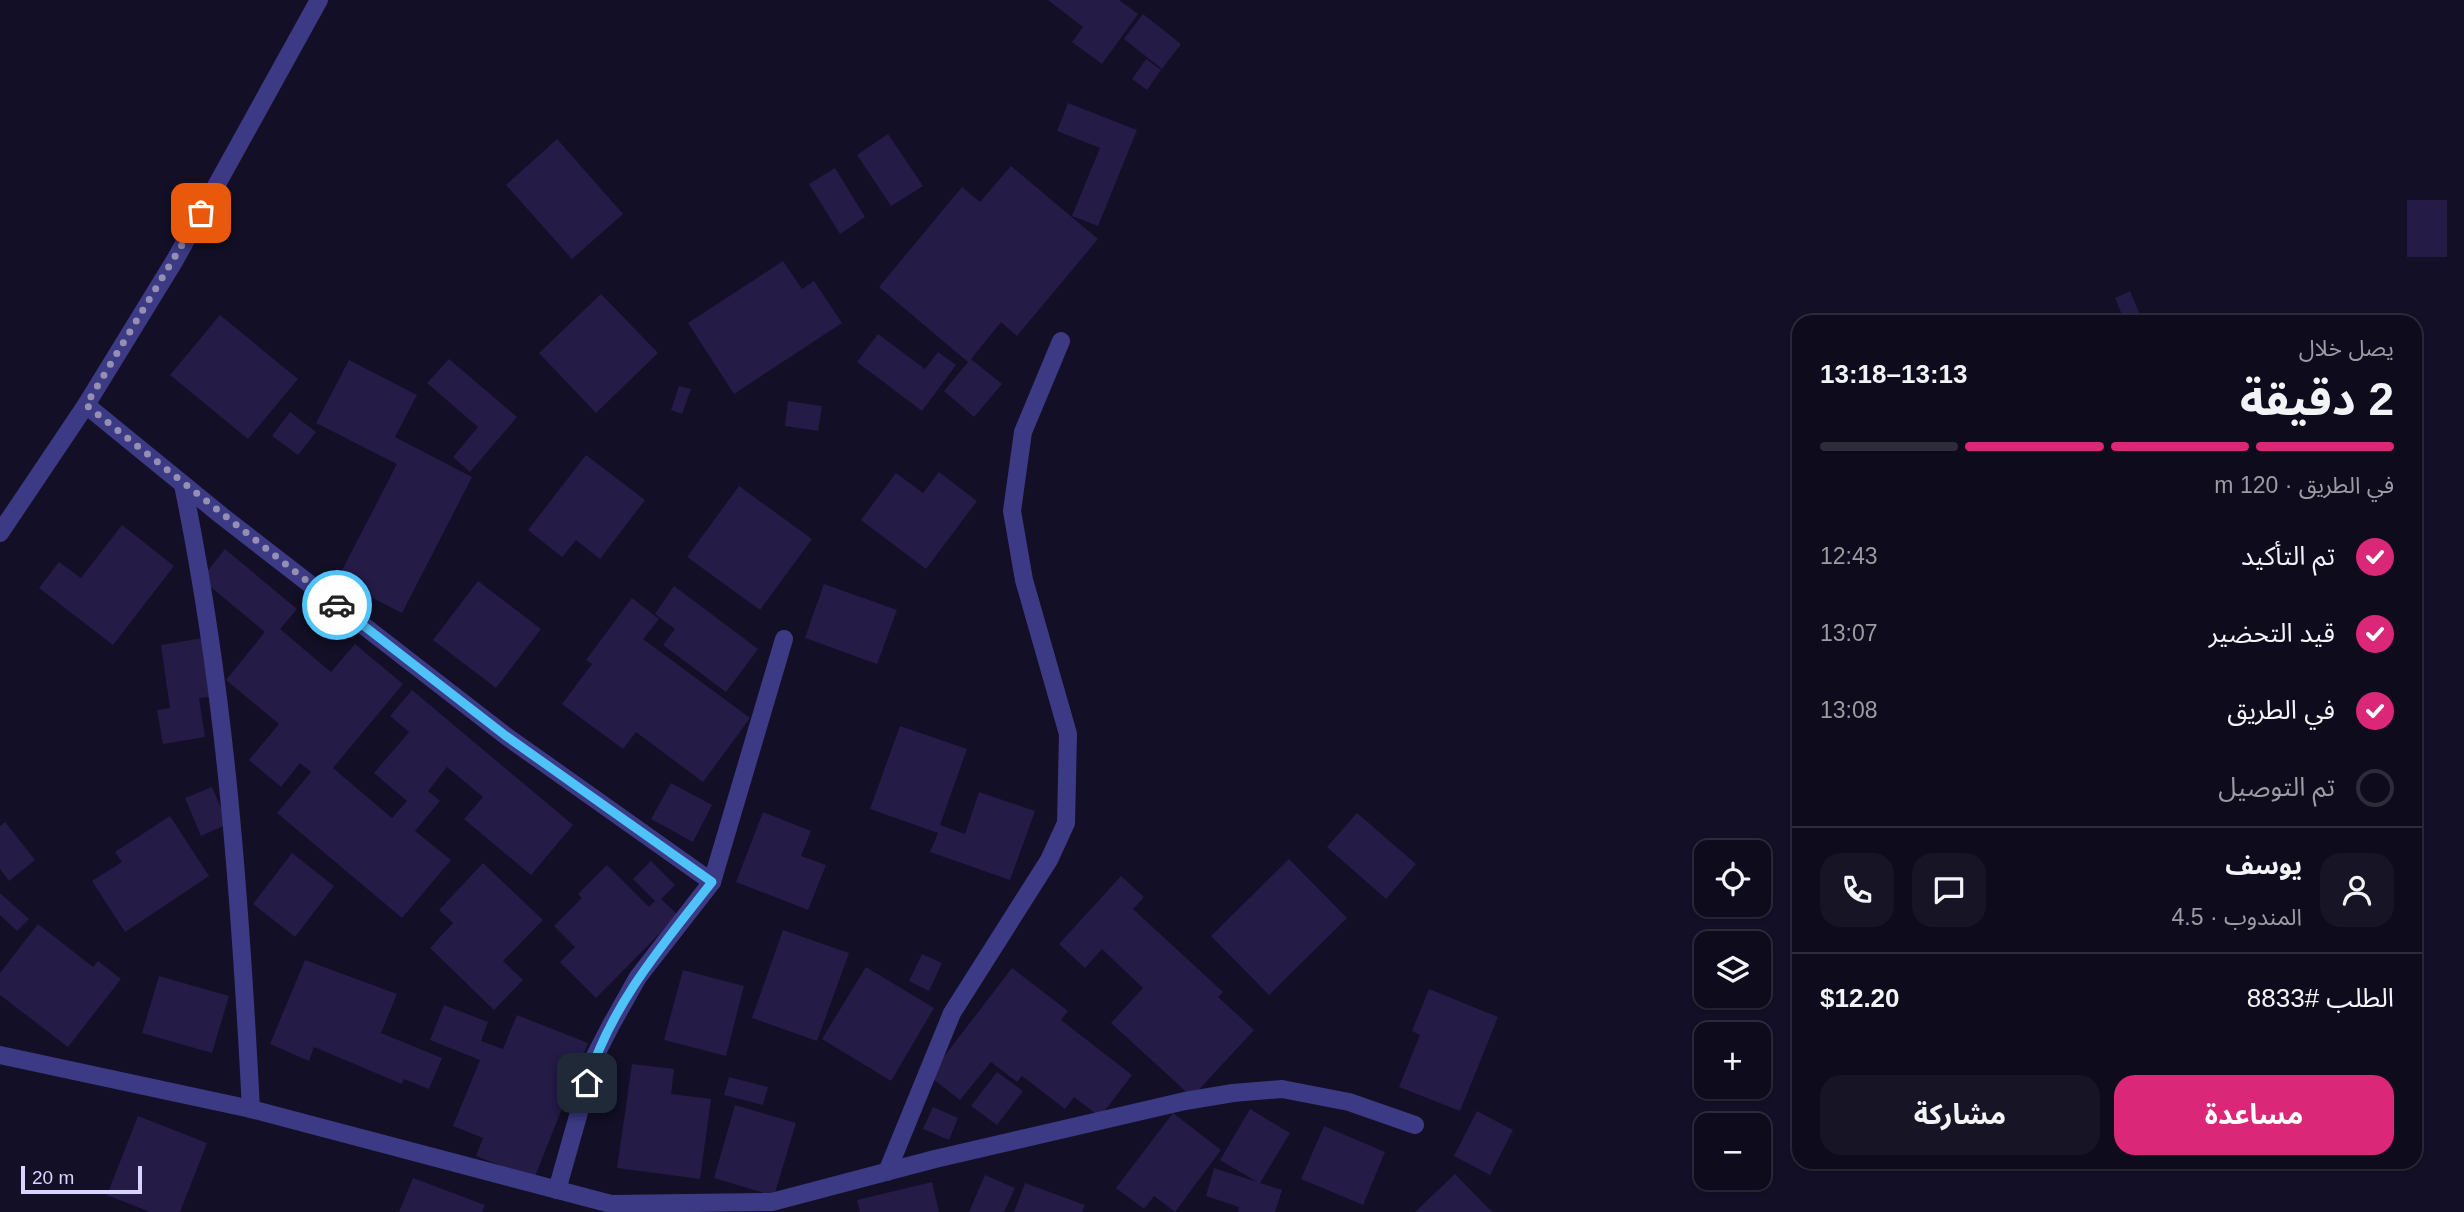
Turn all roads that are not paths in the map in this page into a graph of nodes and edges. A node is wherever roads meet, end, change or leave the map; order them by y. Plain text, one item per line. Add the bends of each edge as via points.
1 (319, 0) edge
2 (1061, 341) dead end
3 (86, 405) junction
4 (183, 485) junction
5 (0, 533) edge
6 (784, 639) dead end
7 (712, 882) junction
8 (0, 1055) edge
9 (251, 1110) junction
10 (1415, 1125) dead end
11 (887, 1171) junction
12 (557, 1190) junction
13 (774, 1207) edge
14 (608, 1208) edge

1 - 3 street via 175,261
2 - 11 street via 1023,432 1012,511 1024,580 1068,734 1066,823 1049,860 952,1013
3 - 4 street
3 - 5 street
4 - 7 street via 506,736
4 - 9 street via 203,579 226,744 239,879
6 - 7 street
7 - 12 street via 638,977 600,1046
8 - 9 street
9 - 12 street
10 - 11 street via 1349,1102 1282,1089 1233,1093
11 - 13 street
12 - 14 street
13 - 14 street

